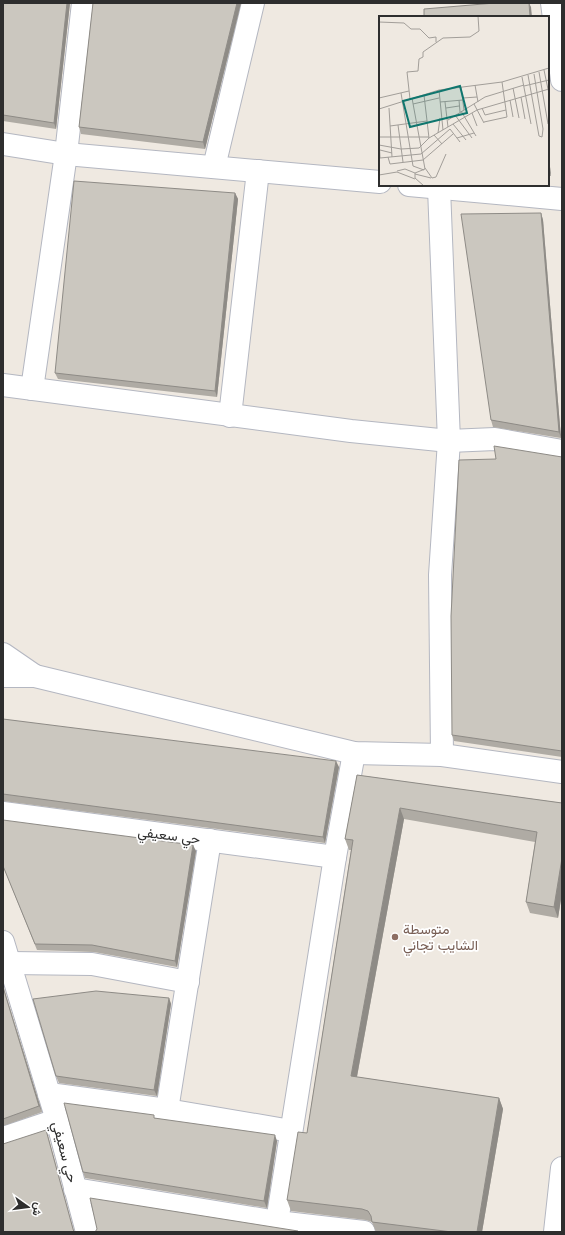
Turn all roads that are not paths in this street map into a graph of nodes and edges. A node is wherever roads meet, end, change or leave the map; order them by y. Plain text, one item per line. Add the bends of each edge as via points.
1 (83, 3) edge
2 (253, 3) edge
3 (552, 3) edge
4 (562, 80) edge
5 (3, 144) edge
6 (66, 154) junction
7 (214, 167) junction
8 (258, 171) junction
9 (379, 182) edge
10 (419, 186) edge
11 (439, 188) junction
12 (562, 199) edge
13 (3, 385) edge
14 (32, 389) junction
15 (230, 416) junction
16 (449, 441) junction
17 (562, 451) edge
18 (3, 654) edge
19 (3, 676) edge
20 (35, 676) junction
21 (354, 753) junction
22 (442, 755) junction
23 (562, 772) edge
24 (3, 813) edge
25 (210, 840) junction
26 (335, 857) junction
27 (8, 968) edge
28 (188, 982) junction
29 (49, 1094) junction
30 (167, 1110) junction
31 (57, 1120) junction
32 (292, 1130) junction
33 (3, 1138) edge
34 (562, 1168) edge
35 (75, 1189) junction
36 (277, 1222) junction
37 (312, 1229) edge
38 (87, 1232) edge
39 (364, 1232) edge
40 (555, 1232) edge

1 - 6 street
2 - 7 street
3 - 4 street
5 - 6 street
6 - 7 street
6 - 14 street
7 - 8 street
8 - 9 street
8 - 15 street
10 - 11 street
11 - 12 street
11 - 16 street
13 - 14 street
14 - 15 street
15 - 16 street via 351,432
16 - 17 street via 495,439
16 - 22 street via 440,574
18 - 20 street
19 - 20 street
20 - 21 street
21 - 22 street
21 - 26 street
22 - 23 street
24 - 25 street, حي سعيفي
25 - 26 street, حي سعيفي
25 - 28 street
26 - 32 street
27 - 28 street via 92,964
27 - 29 street, حي سعيفي
28 - 30 street
29 - 30 street
29 - 31 street, حي سعيفي
30 - 32 street
31 - 33 street
31 - 35 street, حي سعيفي
32 - 36 street
34 - 40 street
35 - 36 street, حي سعيفي
35 - 38 street
36 - 37 street, حي سعيفي
37 - 39 street, حي سعيفي

